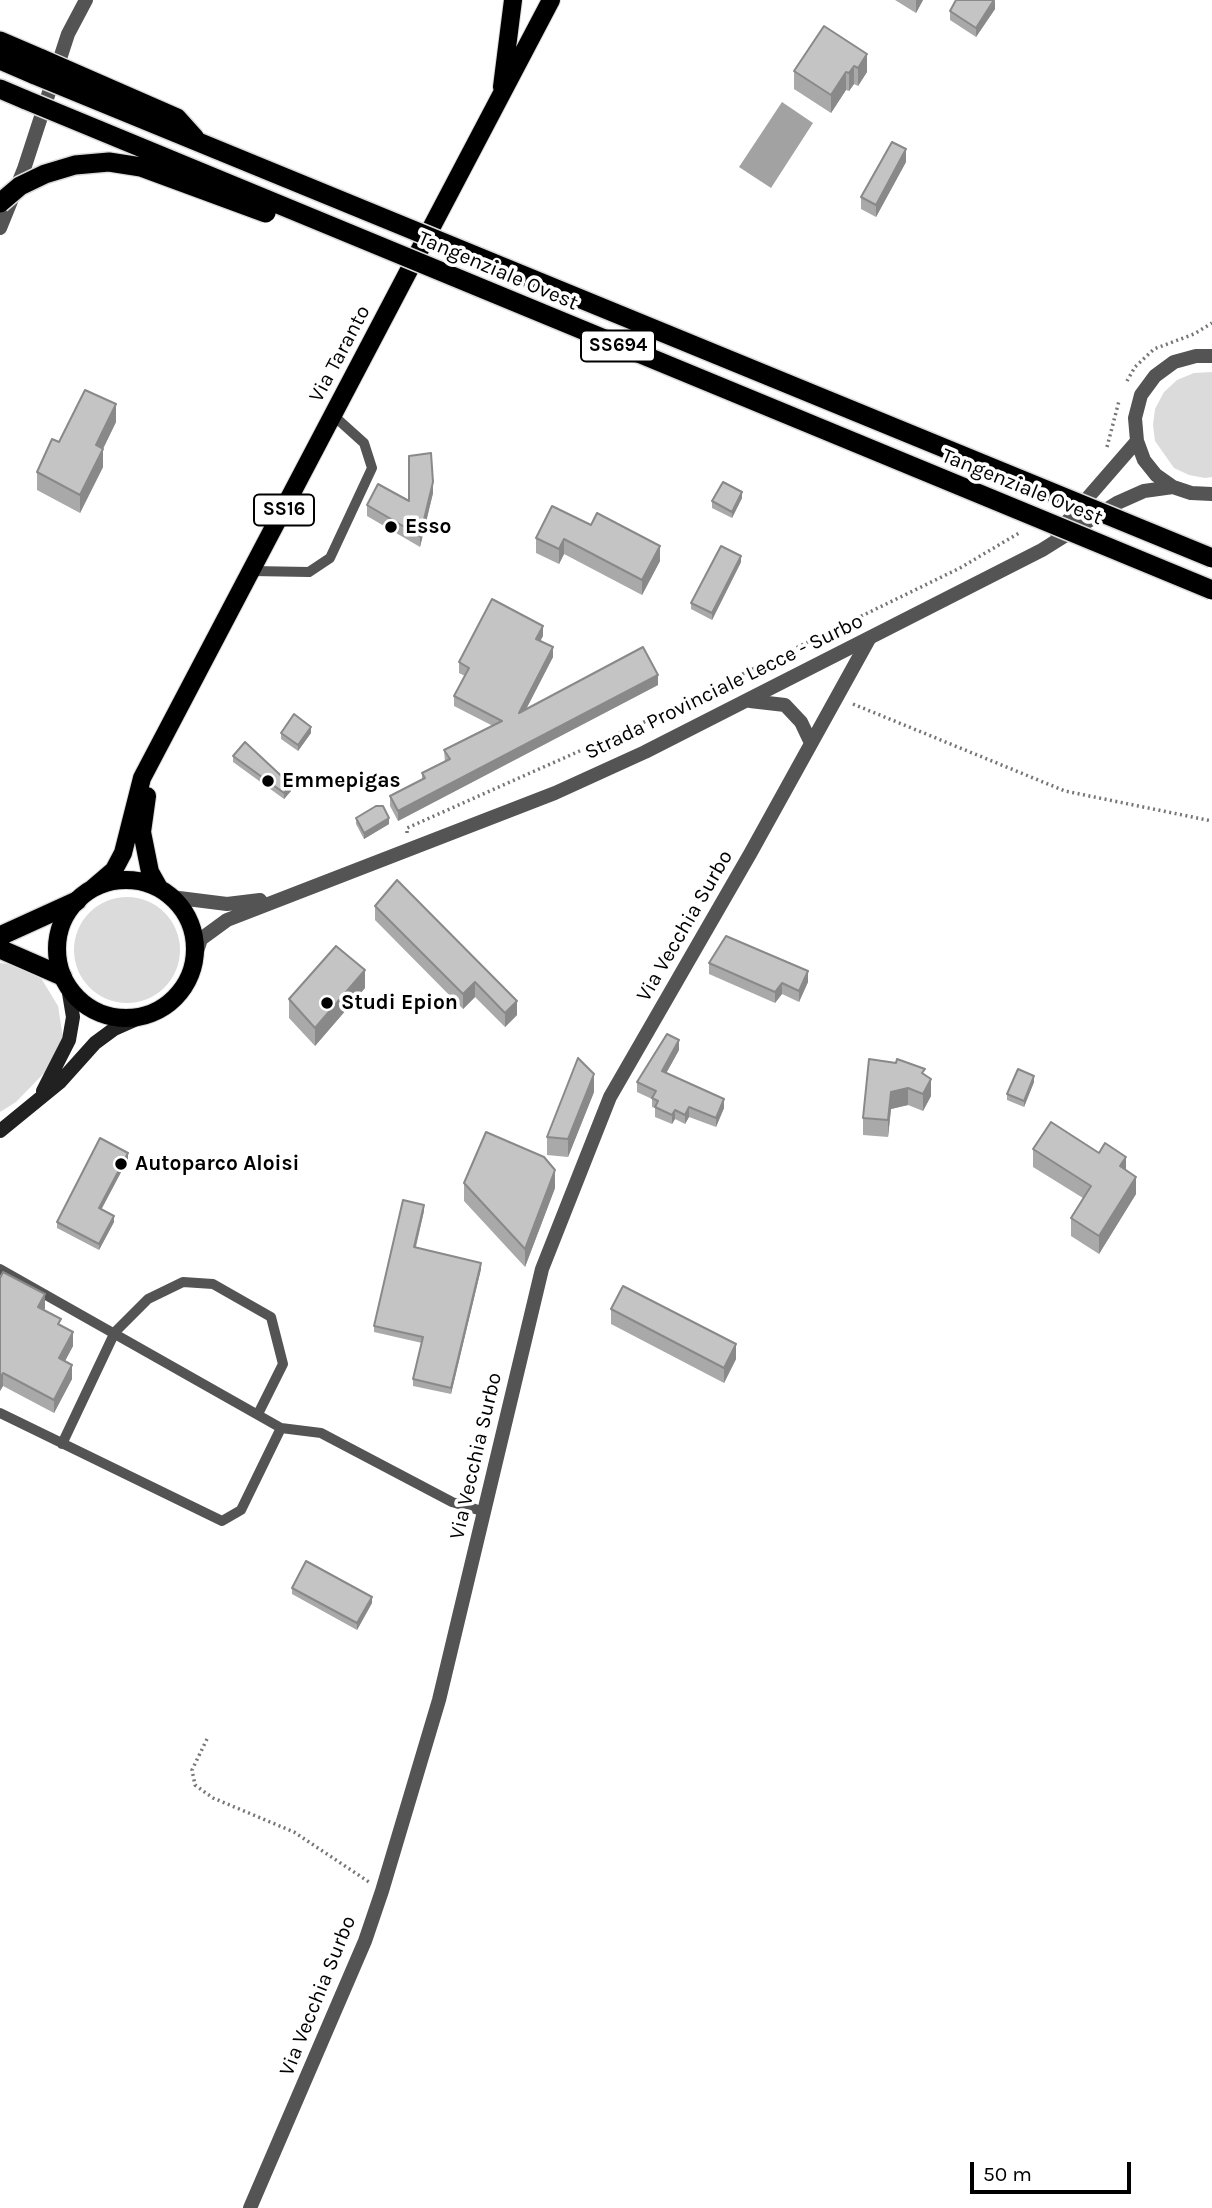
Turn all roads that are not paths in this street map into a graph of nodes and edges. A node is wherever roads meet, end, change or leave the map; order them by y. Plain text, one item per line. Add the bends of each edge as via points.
1 (86, 0) edge
2 (513, 0) edge
3 (551, 0) edge
4 (0, 41) edge
5 (0, 60) edge
6 (38, 67) junction
7 (0, 89) edge
8 (500, 100) junction
9 (0, 203) edge
10 (0, 228) edge
11 (384, 248) junction
12 (1212, 342) edge
13 (1196, 356) junction
14 (1212, 356) edge
15 (334, 416) junction
16 (1137, 442) junction
17 (1172, 487) junction
18 (1212, 494) edge
19 (1042, 550) junction
20 (1212, 558) edge
21 (252, 571) junction
22 (1212, 590) edge
23 (869, 639) junction
24 (750, 701) junction
25 (169, 729) junction
26 (811, 743) junction
27 (93, 888) junction
28 (165, 893) junction
29 (279, 897) junction
30 (77, 901) junction
31 (0, 936) edge
32 (0, 949) edge
33 (194, 960) junction
34 (65, 982) junction
35 (141, 1017) junction
36 (35, 1103) junction
37 (0, 1131) edge
38 (0, 1269) edge
39 (115, 1332) junction
40 (0, 1413) edge
41 (258, 1414) junction
42 (281, 1427) junction
43 (62, 1444) junction
44 (485, 1512) junction
45 (250, 2208) edge

1 - 10 street via 68,33
2 - 8 main road
3 - 8 main road, Via Taranto / SS16
4 - 6 highway
5 - 6 highway, Tangenziale Ovest / SS694
6 - 20 highway, Tangenziale Ovest / SS694, bridge via 198,141
7 - 11 highway, Tangenziale Ovest / SS694, bridge
8 - 15 main road, Via Taranto / SS16
9 - 11 highway, bridge via 45,174 75,164 109,162 141,167 341,241
11 - 22 highway, Tangenziale Ovest / SS694, bridge
12 - 13 street
13 - 14 street
13 - 16 street via 1174,362 1155,376 1141,396 1135,418
15 - 21 main road, Via Taranto / SS16
15 - 21 lane via 364,443 372,468 331,558 309,572
16 - 17 street via 1150,468
16 - 19 street
17 - 18 street
17 - 19 street, Strada Provinciale Lecce - Surbo via 1144,491 1117,503
19 - 23 street, Strada Provinciale Lecce - Surbo
21 - 25 main road, Via Taranto / SS16
23 - 24 street, Strada Provinciale Lecce - Surbo
23 - 26 street, Via Vecchia Surbo
24 - 26 street via 785,705 801,722
24 - 29 street, Strada Provinciale Lecce - Surbo via 555,793
25 - 27 main road, Via Taranto via 142,778 123,853 114,870
25 - 28 main road, Via Taranto via 150,779 142,832 150,872
26 - 44 street, Via Vecchia Surbo via 610,1097 542,1269
27 - 28 main road, Via Taranto via 119,880 140,881
27 - 30 main road, Via Taranto
28 - 29 street, Strada Provinciale Lecce - Surbo via 227,904
28 - 33 main road, Via Taranto via 181,907 192,931
29 - 33 street, Strada Provinciale Lecce - Surbo via 213,928 201,939
30 - 31 highway
30 - 34 main road, Via Taranto via 63,920 58,939
32 - 34 highway
33 - 35 main road, Via Taranto via 179,993 159,1010
34 - 35 main road via 94,1011 121,1018
34 - 36 main road, Via Taranto via 73,1017 69,1040
35 - 36 main road, Via Taranto via 95,1043
36 - 37 main road, Via Taranto
38 - 39 lane
39 - 41 lane
39 - 41 lane via 148,1299 183,1282 214,1284 271,1317 282,1364
39 - 43 lane
40 - 43 lane
41 - 42 lane
42 - 43 lane via 241,1510 222,1521
42 - 44 lane via 321,1433 452,1502
44 - 45 street, Via Vecchia Surbo via 439,1700 382,1891 365,1941

